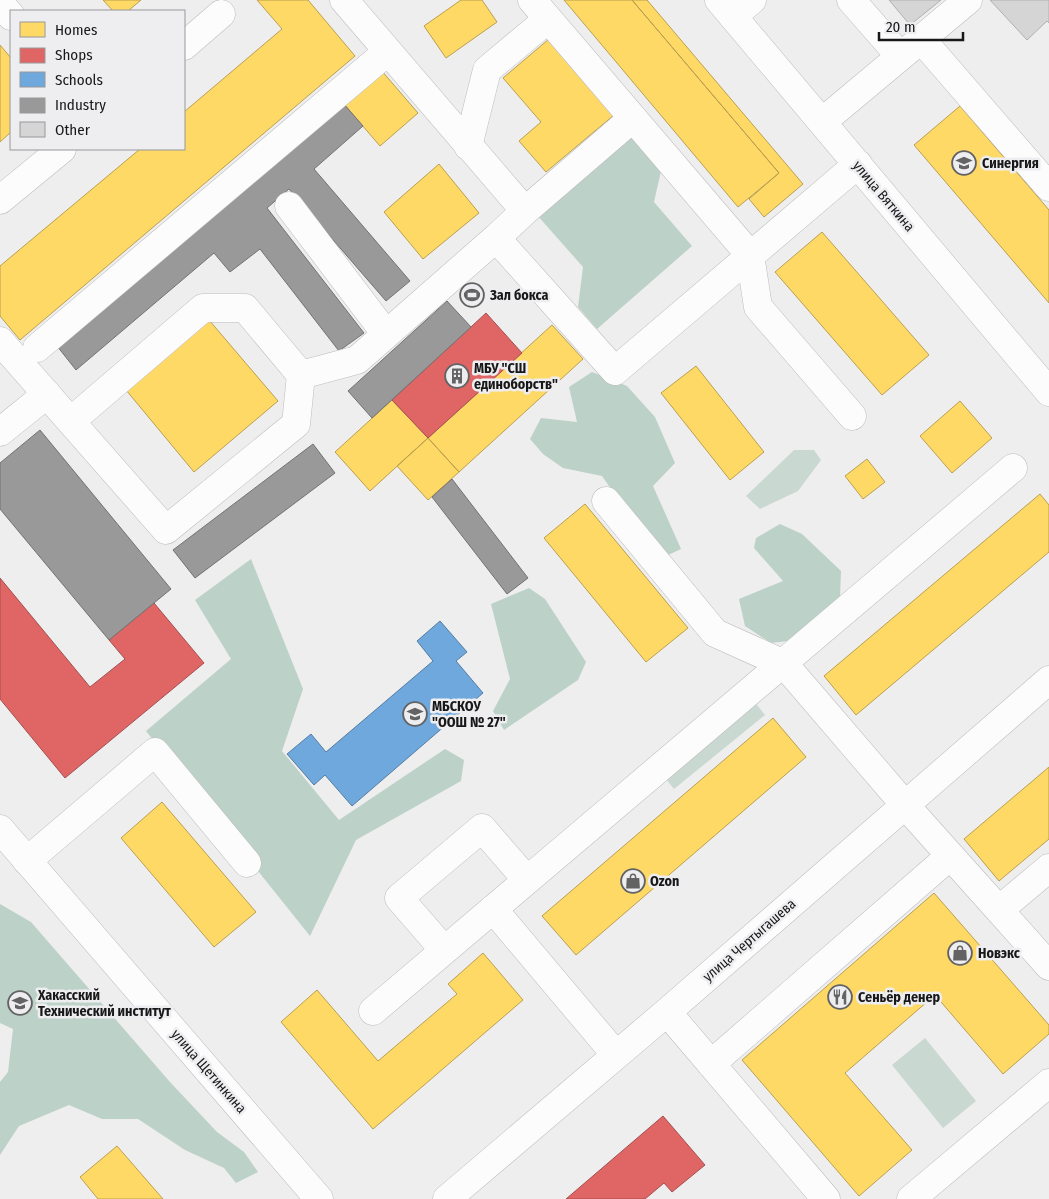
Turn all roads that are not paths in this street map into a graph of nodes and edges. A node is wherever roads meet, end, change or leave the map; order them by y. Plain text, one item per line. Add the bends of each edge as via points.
1 (344, 0) edge
2 (851, 0) edge
3 (968, 0) edge
4 (0, 3) edge
5 (735, 5) edge
6 (540, 10) edge
7 (221, 14) dead end
8 (10, 15) edge
9 (921, 39) junction
10 (185, 45) edge
11 (387, 52) junction
12 (900, 56) junction
13 (633, 118) junction
14 (822, 122) junction
15 (468, 146) junction
16 (61, 150) edge
17 (858, 164) junction
18 (1049, 187) edge
19 (0, 200) edge
20 (289, 206) dead end
21 (525, 211) junction
22 (496, 238) junction
23 (750, 255) junction
24 (386, 334) junction
25 (0, 341) edge
26 (38, 348) dead end
27 (300, 375) junction
28 (1049, 392) edge
29 (47, 394) junction
30 (852, 416) dead end
31 (70, 420) junction
32 (0, 432) edge
33 (1013, 468) dead end
34 (606, 502) dead end
35 (784, 664) junction
36 (1049, 680) edge
37 (904, 805) junction
38 (0, 829) edge
39 (950, 856) junction
40 (27, 860) junction
41 (247, 862) dead end
42 (1049, 868) edge
43 (527, 880) junction
44 (494, 909) junction
45 (1000, 910) junction
46 (444, 950) junction
47 (1049, 966) edge
48 (373, 1011) dead end
49 (667, 1012) junction
50 (616, 1055) junction
51 (711, 1064) junction
52 (1049, 1083) edge
53 (319, 1199) edge
54 (447, 1199) edge
55 (826, 1199) edge
56 (911, 1199) edge

1 - 11 street
2 - 12 street
3 - 9 street
4 - 8 street
5 - 14 street, улица Вяткина
6 - 13 street
6 - 15 street via 487,70
7 - 10 street
9 - 12 street
9 - 18 street
11 - 15 street
11 - 26 street
12 - 14 street
13 - 21 street
13 - 23 street
14 - 17 street, улица Вяткина
15 - 21 street
16 - 19 street
17 - 23 street
17 - 28 street, улица Вяткина
20 - 24 street
21 - 22 street
22 - 23 street via 616,370
22 - 24 street
23 - 30 street via 758,307
24 - 27 street via 357,360
25 - 29 street
27 - 31 street via 245,308 204,308
27 - 31 street via 296,424 166,530
29 - 31 street
29 - 32 street
33 - 35 street
34 - 35 street via 715,633
35 - 37 street
35 - 43 street
36 - 37 street, улица Чертыгашева
37 - 39 street
37 - 49 street, улица Чертыгашева
38 - 40 street, улица Щетинкина
39 - 45 street
39 - 51 street
40 - 41 street via 155,752
40 - 53 street, улица Щетинкина
42 - 45 street
43 - 44 street
43 - 46 street via 482,828 399,898
44 - 46 street
44 - 50 street
45 - 47 street
46 - 48 street
49 - 50 street, улица Чертыгашева
49 - 51 street
50 - 54 street, улица Чертыгашева
51 - 55 street
52 - 56 street

